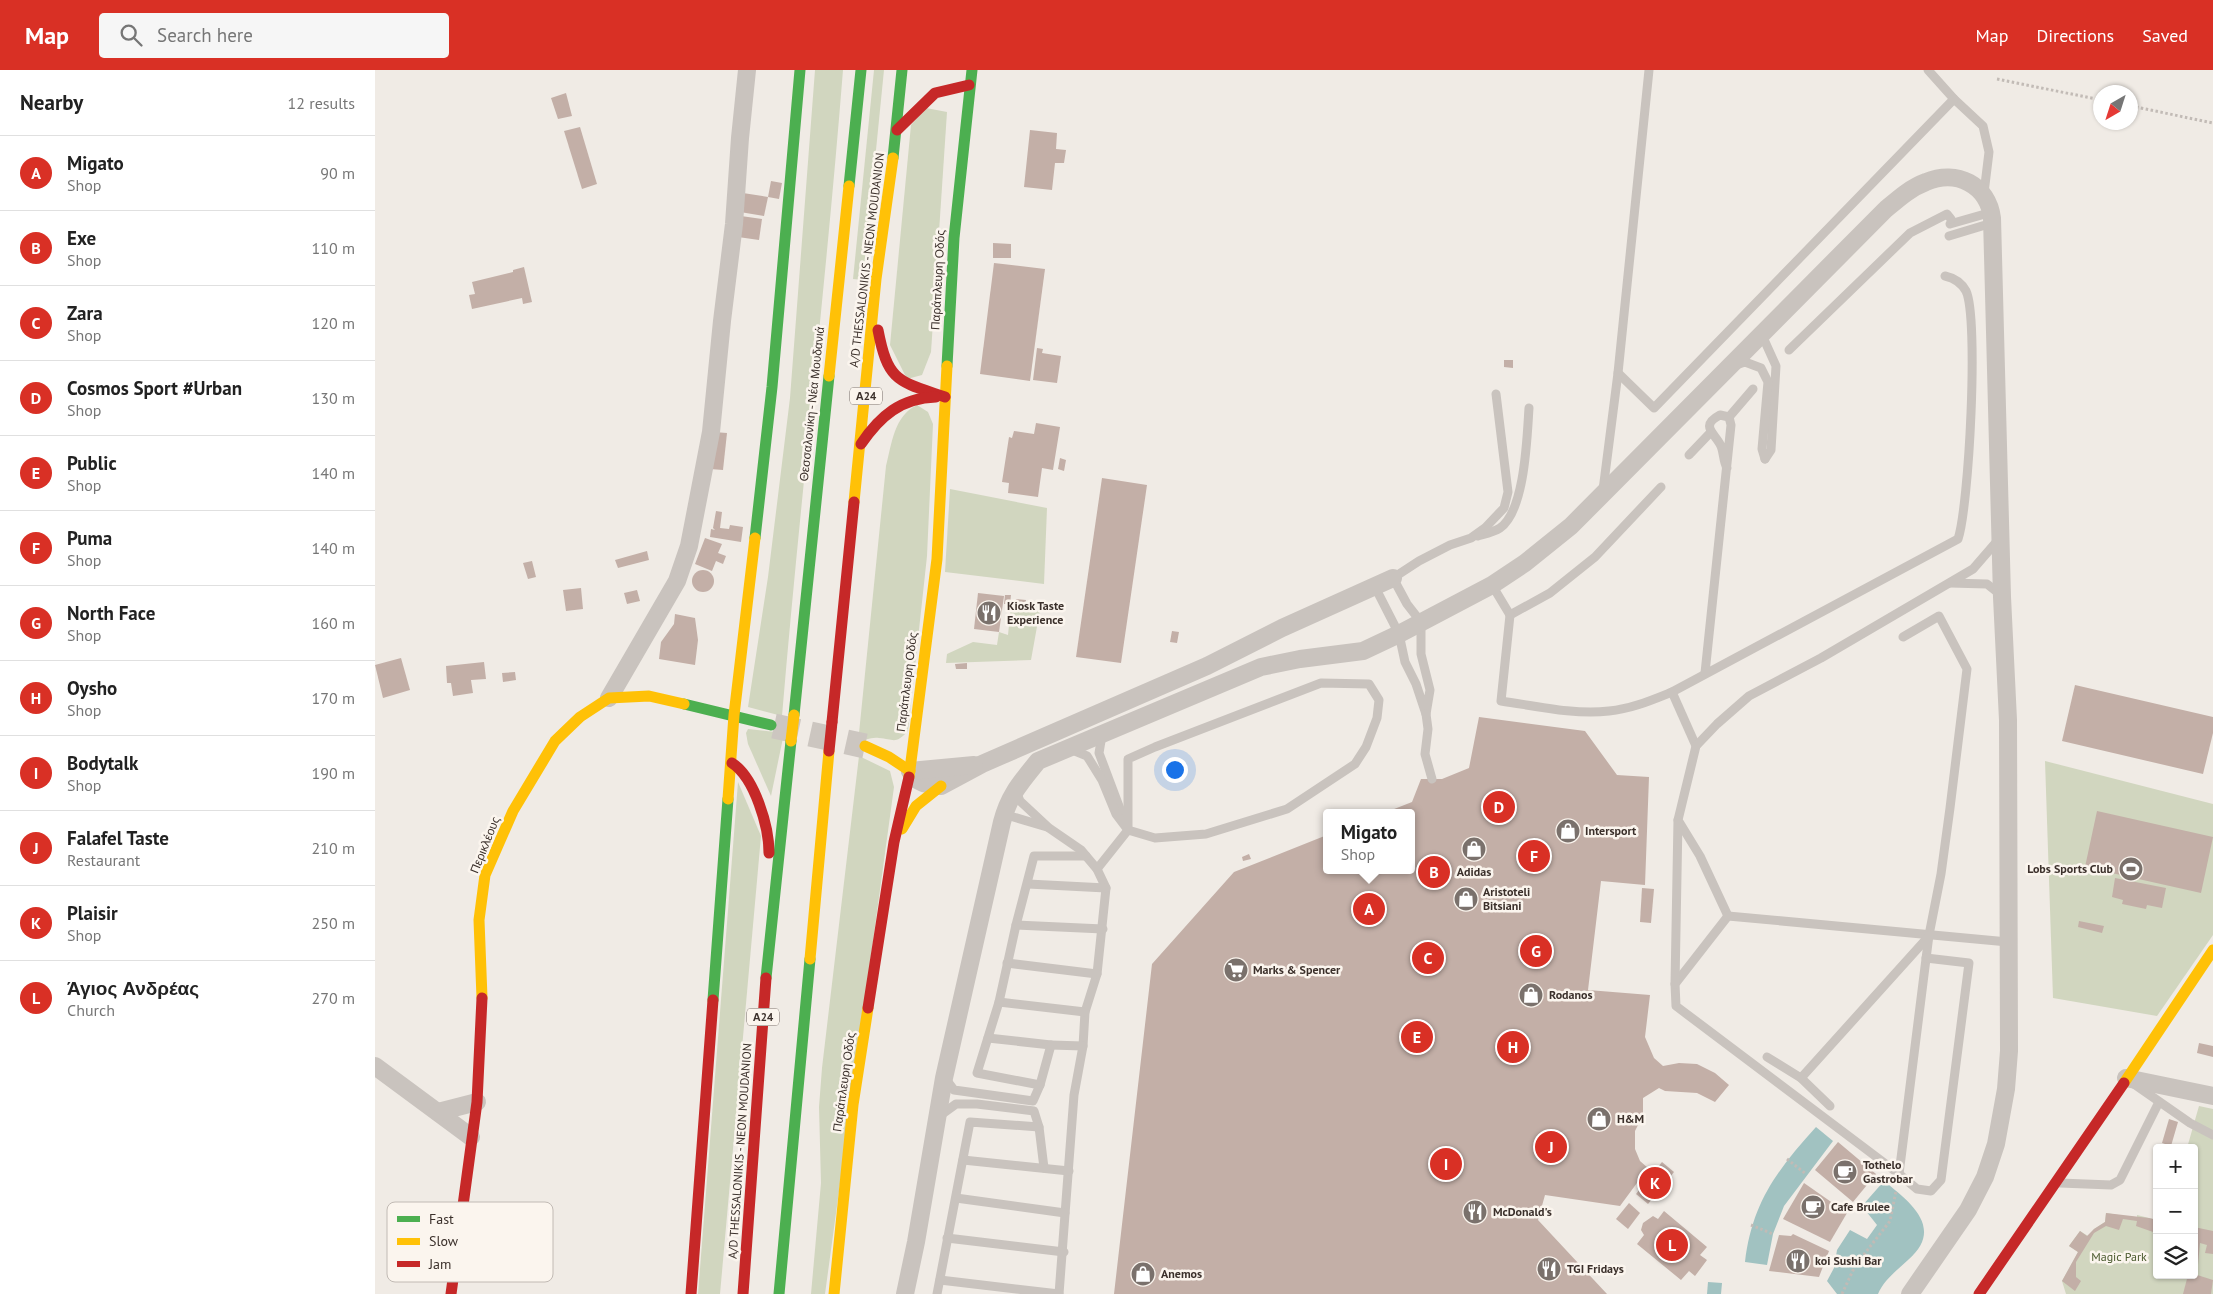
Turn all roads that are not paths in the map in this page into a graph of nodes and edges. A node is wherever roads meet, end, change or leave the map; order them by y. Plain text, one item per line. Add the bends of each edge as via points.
1 (747, 70) edge
2 (799, 70) edge
3 (861, 70) edge
4 (902, 70) edge
5 (972, 70) edge
6 (1649, 70) edge
7 (1928, 70) edge
8 (953, 78) dead end
9 (969, 85) junction
10 (1954, 99) junction
11 (897, 130) junction
12 (1984, 193) junction
13 (1992, 218) junction
14 (1949, 236) dead end
15 (1945, 276) dead end
16 (876, 279) junction
17 (1762, 335) junction
18 (1789, 350) dead end
19 (1731, 367) junction
20 (1618, 373) junction
21 (1753, 389) dead end
22 (1496, 394) dead end
23 (945, 397) junction
24 (1529, 408) dead end
25 (1729, 417) junction
26 (1711, 433) junction
27 (861, 444) junction
28 (1689, 455) dead end
29 (1727, 468) junction
30 (1661, 487) dead end
31 (1603, 493) junction
32 (2002, 535) junction
33 (1471, 538) junction
34 (1393, 578) junction
35 (1950, 583) junction
36 (1492, 585) junction
37 (1375, 587) junction
38 (2002, 597) junction
39 (1511, 616) junction
40 (1421, 622) junction
41 (1399, 634) junction
42 (1903, 636) dead end
43 (1705, 673) junction
44 (1672, 692) junction
45 (609, 698) junction
46 (734, 714) junction
47 (1426, 714) junction
48 (771, 725) tunnel mouth
49 (1102, 735) junction
50 (791, 740) joint
51 (865, 746) tunnel mouth
52 (1696, 746) junction
53 (1070, 749) junction
54 (732, 763) junction
55 (982, 764) junction
56 (910, 771) junction
57 (1432, 779) dead end
58 (941, 786) junction
59 (1015, 789) junction
60 (1678, 820) junction
61 (1003, 822) junction
62 (1049, 828) junction
63 (1128, 830) junction
64 (894, 842) junction
65 (1086, 856) junction
66 (1097, 869) junction
67 (1028, 884) junction
68 (1106, 888) junction
69 (1729, 916) junction
70 (1016, 925) junction
71 (1103, 929) junction
72 (1929, 936) junction
73 (2008, 942) junction
74 (2213, 950) edge
75 (767, 958) junction
76 (1926, 958) junction
77 (1007, 963) junction
78 (1097, 974) junction
79 (1675, 984) junction
80 (999, 1002) junction
81 (1085, 1012) junction
82 (988, 1038) junction
83 (800, 1044) junction
84 (1051, 1045) junction
85 (1083, 1046) junction
86 (1767, 1057) dead end
87 (375, 1066) edge
88 (944, 1078) junction
89 (1801, 1078) junction
90 (2126, 1078) junction
91 (1040, 1085) junction
92 (2213, 1096) edge
93 (477, 1102) junction
94 (2159, 1102) junction
95 (1033, 1106) junction
96 (1830, 1106) dead end
97 (438, 1112) junction
98 (936, 1118) junction
99 (807, 1121) dead end
100 (1039, 1127) junction
101 (2213, 1135) edge
102 (471, 1138) junction
103 (963, 1160) junction
104 (1044, 1168) junction
105 (1069, 1171) junction
106 (1899, 1174) junction
107 (2057, 1183) junction
108 (956, 1198) junction
109 (463, 1202) edge
110 (1065, 1213) junction
111 (947, 1238) junction
112 (1064, 1252) junction
113 (940, 1280) junction
114 (691, 1294) edge
115 (743, 1294) edge
116 (779, 1294) edge
117 (835, 1294) edge
118 (905, 1294) edge
119 (937, 1294) edge
120 (1059, 1294) edge
121 (1910, 1294) edge
122 (1979, 1294) edge

1 - 45 street via 735,224 711,432 689,546 677,581
2 - 46 main road via 772,387
3 - 50 main road, Θεσσαλονίκη - Νέα Μουδανιά / Α24, bridge
4 - 11 main road, A/D THESSALONIKIS - NEON MOUDANION / Α24
5 - 9 main road, Παράπλευρη Οδός
6 - 20 lane
7 - 10 lane
8 - 9 main road
9 - 11 main road via 935,94
9 - 23 main road, Παράπλευρη Οδός via 954,238
10 - 12 lane via 1983,126 1989,152
10 - 20 lane via 1654,408
11 - 16 main road, A/D THESSALONIKIS - NEON MOUDANION / Α24
12 - 13 street
12 - 17 street via 1968,182 1953,178 1936,178 1912,188 1875,219
13 - 14 lane
13 - 18 lane via 1950,222 1947,214 1910,233
13 - 32 street
15 - 43 lane via 1959,283 1966,292 1972,324 1969,452 1958,539
16 - 23 main road via 881,346 893,376 908,386
16 - 27 main road, A/D THESSALONIKIS - NEON MOUDANION / Α24
17 - 19 street
17 - 19 lane via 1776,366 1771,450 1765,459 1762,450 1768,382 1761,368 1745,362
19 - 31 street
20 - 31 lane
21 - 25 lane
22 - 33 lane via 1508,492 1504,508
23 - 27 main road via 921,396 903,403 886,413
23 - 56 main road, Παράπλευρη Οδός via 937,559
24 - 33 lane via 1518,500 1501,528
25 - 26 lane via 1720,415 1713,418 1709,425
25 - 29 lane
26 - 28 lane
26 - 29 lane via 1722,448
27 - 83 main road, A/D THESSALONIKIS - NEON MOUDANION / Α24, bridge
29 - 43 lane
30 - 39 lane via 1595,557 1550,592
31 - 36 street via 1571,526
32 - 35 lane via 1973,569
32 - 38 street
33 - 34 lane via 1450,545
34 - 37 street
34 - 40 lane
35 - 38 lane via 1987,584
35 - 52 lane via 1749,696
36 - 39 lane
36 - 40 street
37 - 41 lane
37 - 55 street via 1207,666
38 - 73 street via 2008,720
39 - 44 lane via 1501,701 1609,711
40 - 41 street
40 - 47 lane via 1421,654 1429,690
41 - 47 lane via 1405,662
41 - 49 street via 1363,651 1261,667
42 - 72 lane via 1939,616 1967,669 1943,865
43 - 44 lane
44 - 52 lane
45 - 46 main road via 649,696
45 - 93 main road, Περικλέους via 580,717 555,741 513,811 485,875 479,920 482,1009
46 - 48 main road
46 - 54 main road
47 - 57 lane via 1425,754
49 - 53 street
49 - 63 lane via 1099,753
50 - 75 main road, A/D THESSALONIKIS - NEON MOUDANION / Α24
51 - 56 main road
52 - 60 lane
53 - 59 street via 1038,761
53 - 63 lane via 1087,756 1102,780 1116,814
54 - 75 main road via 744,774 768,829
54 - 114 main road
55 - 56 street
55 - 58 street
56 - 58 street via 923,783
56 - 64 main road, Παράπλευρη Οδός
58 - 64 main road via 916,806
59 - 61 street via 1007,802
59 - 62 lane via 1020,801
60 - 69 lane via 1700,856
60 - 79 lane
61 - 62 lane via 1010,816
61 - 88 street
62 - 65 lane
63 - 63 lane via 1155,838 1206,834 1287,809 1355,764 1366,747 1377,718 1379,700 1369,684 1321,683 1128,759
63 - 66 lane
64 - 117 main road, Παράπλευρη Οδός via 853,1105
65 - 66 lane
65 - 67 lane via 1034,856
66 - 68 lane
67 - 68 lane
67 - 70 lane
68 - 71 lane
69 - 72 lane
69 - 79 lane
70 - 71 lane
70 - 77 lane
71 - 78 lane
72 - 73 lane
72 - 76 lane
72 - 89 lane
73 - 121 street via 2009,1051 2003,1110 1992,1159 1967,1210
74 - 90 main road
75 - 115 main road, A/D THESSALONIKIS - NEON MOUDANION / Α24
76 - 106 lane
76 - 106 lane via 1969,963 1962,1023 1941,1180 1931,1192 1917,1189
77 - 78 lane
77 - 80 lane
78 - 81 lane
79 - 106 lane via 1676,1006
80 - 81 lane
80 - 82 lane
81 - 85 lane
82 - 84 lane
82 - 91 lane via 977,1073
83 - 99 main road via 808,1083
83 - 116 main road, Α24
84 - 85 lane
84 - 91 lane
85 - 105 lane via 1074,1095
86 - 89 lane
87 - 97 street
88 - 95 lane via 954,1090
88 - 98 street
89 - 96 lane
90 - 92 street
90 - 94 lane
90 - 107 main road
91 - 95 lane
93 - 97 street
93 - 102 main road, Περικλέους
94 - 101 lane
94 - 107 lane via 2121,1180 2111,1185
95 - 98 lane via 956,1104
95 - 100 lane
97 - 102 street
98 - 118 street
100 - 103 lane via 970,1122
100 - 104 lane
102 - 109 main road, Περικλέους
103 - 104 lane
103 - 108 lane
104 - 105 lane
105 - 110 lane
107 - 122 main road
108 - 110 lane
108 - 111 lane
110 - 112 lane
111 - 112 lane
111 - 113 lane
112 - 120 lane
113 - 119 lane
113 - 120 lane

